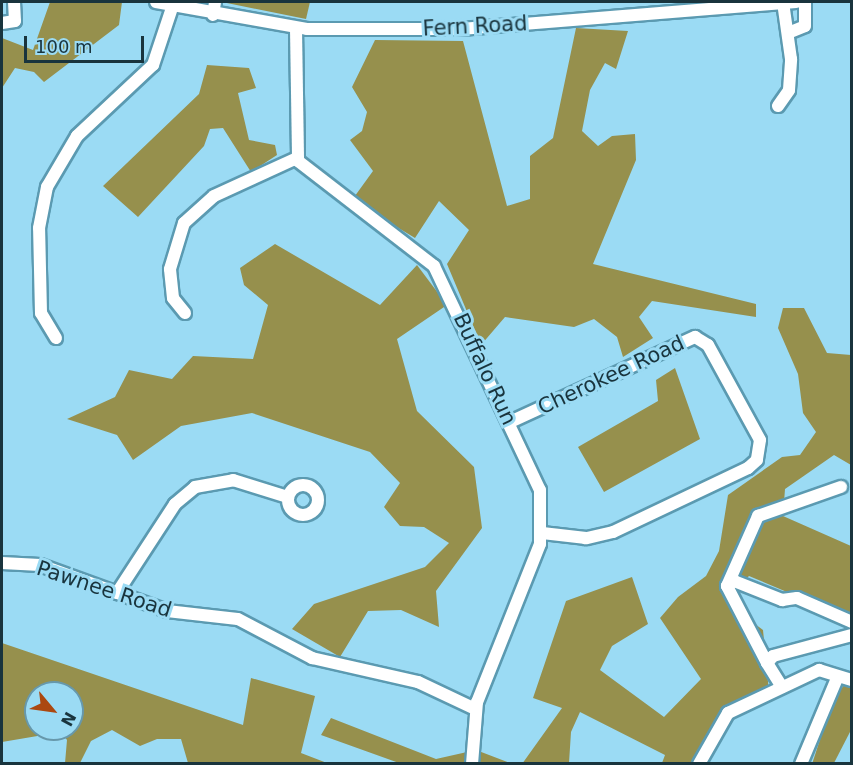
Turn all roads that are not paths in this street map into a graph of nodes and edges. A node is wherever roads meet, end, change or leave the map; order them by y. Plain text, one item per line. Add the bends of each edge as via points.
1 (14, 2) edge
2 (156, 2) edge
3 (215, 2) edge
4 (768, 2) edge
5 (783, 2) edge
6 (796, 2) edge
7 (805, 2) edge
8 (173, 5) junction
9 (213, 15) junction
10 (2, 23) edge
11 (296, 29) junction
12 (788, 33) junction
13 (778, 106) dead end
14 (297, 158) junction
15 (185, 313) dead end
16 (56, 338) dead end
17 (510, 422) junction
18 (841, 487) dead end
19 (288, 497) dead end
20 (542, 533) junction
21 (2, 563) edge
22 (727, 586) junction
23 (117, 593) junction
24 (852, 622) edge
25 (852, 635) edge
26 (770, 660) junction
27 (838, 676) junction
28 (852, 680) edge
29 (782, 687) junction
30 (475, 708) junction
31 (472, 764) edge
32 (699, 764) edge
33 (801, 764) edge

1 - 10 street via 15,21
2 - 8 street, Fern Road
3 - 9 street
4 - 5 street, Fern Road
4 - 11 street, Fern Road via 461,29
5 - 6 street, Fern Road
5 - 12 street
7 - 12 street via 805,26
8 - 9 street, Fern Road
8 - 16 street via 153,65 77,136 46,187 39,228 41,313
9 - 11 street, Fern Road
11 - 14 street
12 - 13 street via 789,90
14 - 15 street via 214,196 184,223 170,269 173,298
14 - 17 street, Buffalo Run via 317,180 434,266
17 - 20 street, Buffalo Run via 540,490
17 - 20 street, Cherokee Road via 695,337 708,345 760,440 757,460 748,468 613,532 586,538
18 - 22 street via 758,516
19 - 23 street via 232,480 195,487 175,504
20 - 30 street, Buffalo Run
21 - 23 street, Pawnee Road via 40,565
22 - 24 street via 734,581 782,600 797,598
22 - 26 street
23 - 30 street, Pawnee Road via 180,614 238,619 312,658 418,682
25 - 26 street
26 - 29 street
27 - 28 street
27 - 29 street via 819,670
27 - 33 street
29 - 32 street via 728,713
30 - 31 street, Buffalo Run

